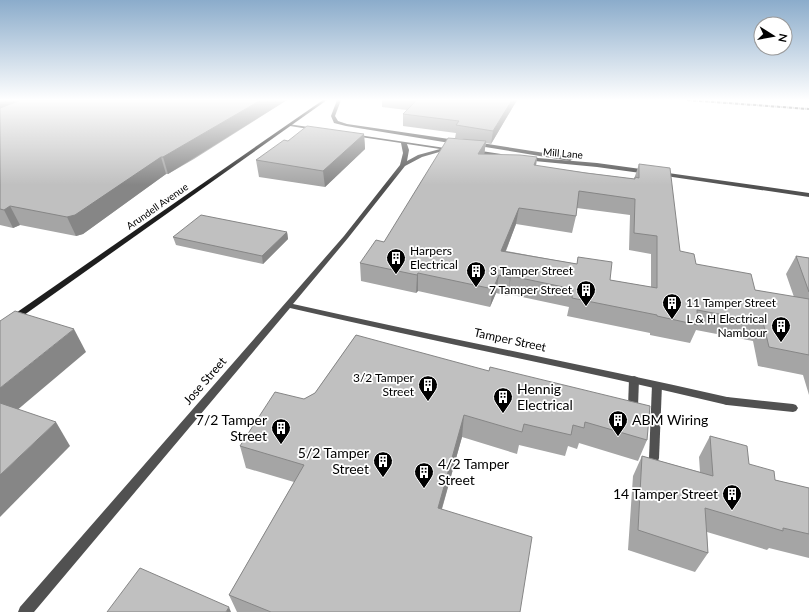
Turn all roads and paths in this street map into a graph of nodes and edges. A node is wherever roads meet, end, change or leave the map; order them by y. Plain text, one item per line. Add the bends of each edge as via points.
1 (285, 129) edge
2 (314, 129) edge
3 (317, 129) edge
4 (366, 129) edge
5 (348, 134) edge
6 (403, 142) junction
7 (464, 143) edge
8 (472, 144) edge
9 (450, 148) junction
10 (456, 149) edge
11 (468, 151) edge
12 (507, 156) edge
13 (523, 159) edge
14 (403, 165) junction
15 (597, 165) junction
16 (809, 195) edge
17 (288, 305) junction
18 (0, 328) edge
19 (634, 378) junction
20 (657, 385) junction
21 (633, 407) edge
22 (793, 408) dead end
23 (654, 458) edge
24 (25, 612) edge

1 - 18 main road, Arundell Avenue
2 - 3 street
4 - 7 street
5 - 6 street
6 - 9 street
6 - 14 street via 407,151
8 - 15 street, Mill Lane via 546,154
9 - 10 street
9 - 14 street, Jose Street via 420,156
11 - 12 street
13 - 15 street, Mill Lane
14 - 17 street, Jose Street
15 - 16 street, Mill Lane
17 - 19 street, Tamper Street
17 - 24 street, Jose Street
19 - 20 street, Tamper Street
19 - 21 street
20 - 22 street, Tamper Street via 727,401
20 - 23 street

